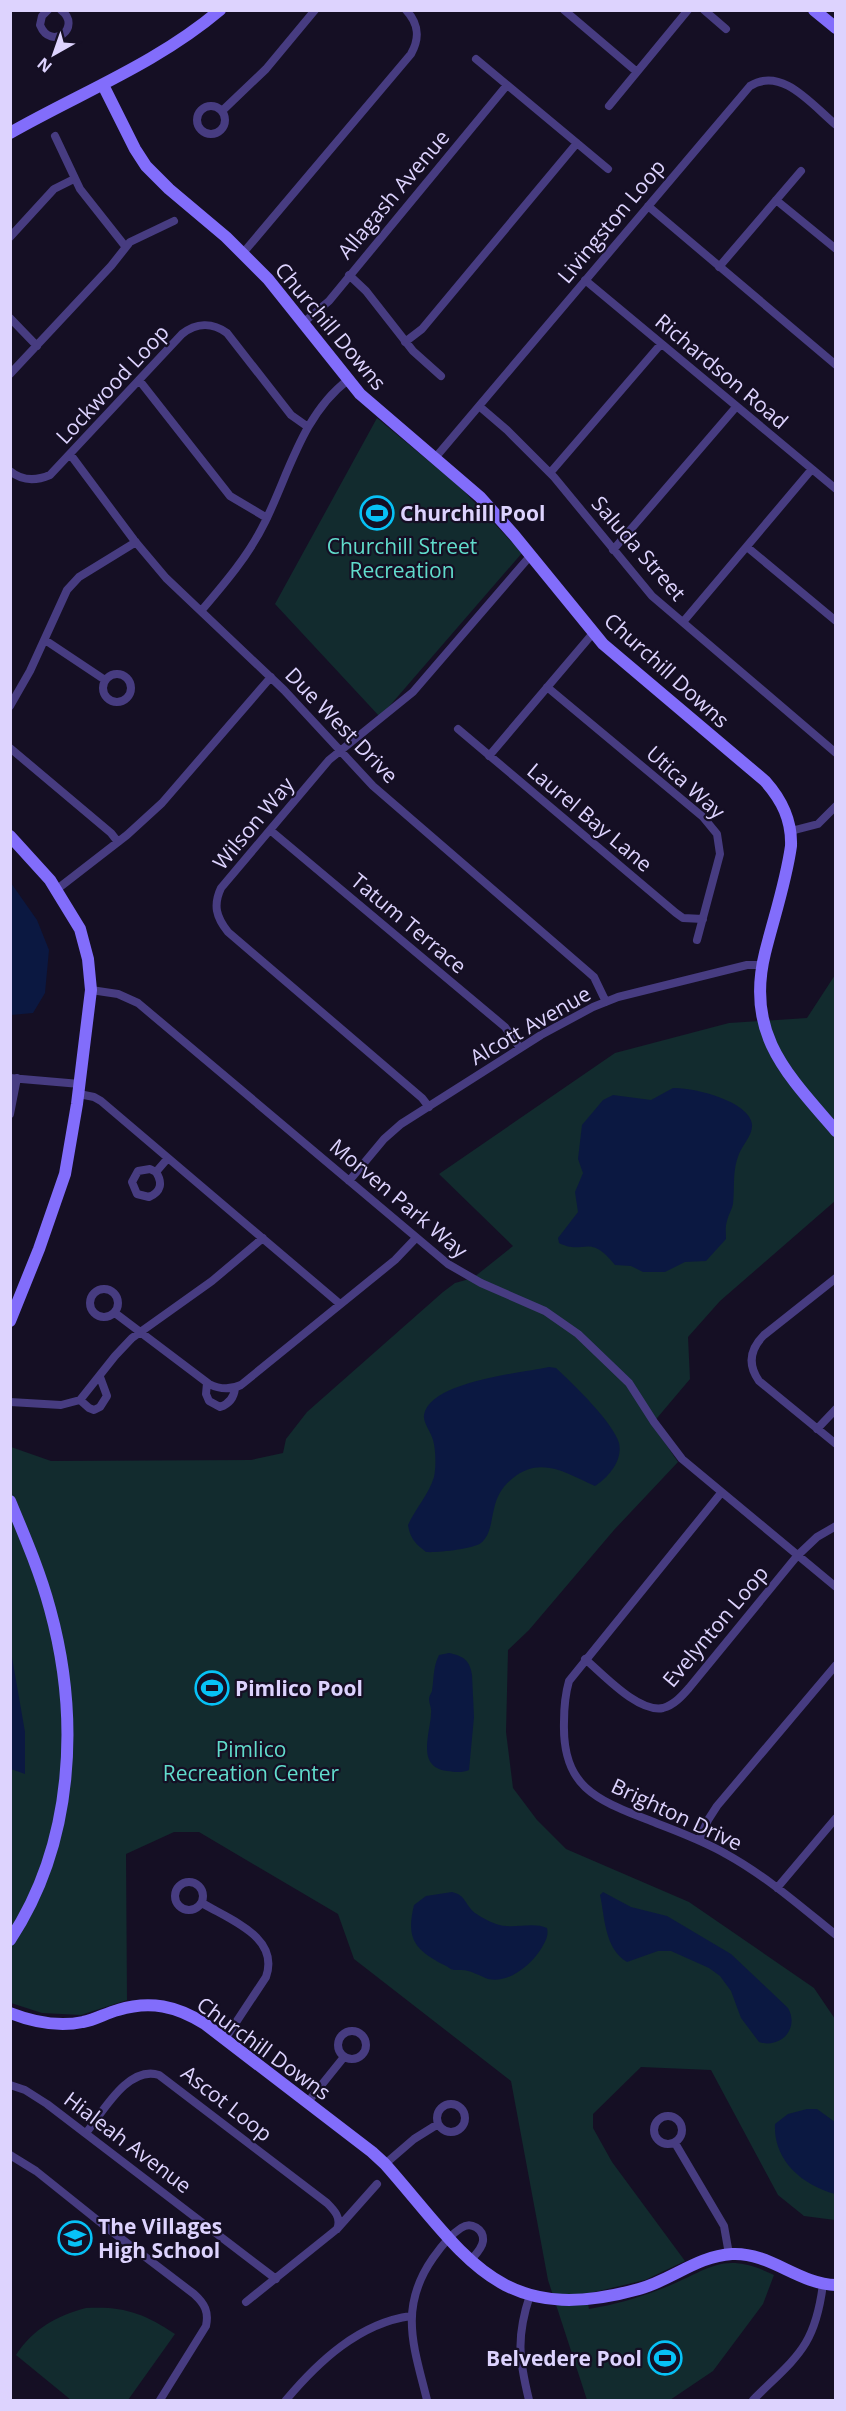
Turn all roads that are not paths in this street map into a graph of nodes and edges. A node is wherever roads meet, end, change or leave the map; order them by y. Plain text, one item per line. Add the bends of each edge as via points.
1 (61, 10) edge
2 (220, 10) edge
3 (315, 10) edge
4 (406, 10) edge
5 (564, 10) edge
6 (688, 10) edge
7 (704, 10) edge
8 (814, 10) edge
9 (46, 11) edge
10 (836, 28) edge
11 (726, 29) dead end
12 (476, 59) dead end
13 (637, 72) junction
14 (103, 85) junction
15 (507, 85) junction
16 (609, 106) dead end
17 (222, 111) dead end
18 (836, 125) edge
19 (10, 133) edge
20 (54, 136) dead end
21 (577, 143) junction
22 (608, 169) dead end
23 (801, 171) dead end
24 (74, 179) junction
25 (776, 200) junction
26 (648, 206) junction
27 (174, 221) dead end
28 (10, 237) edge
29 (125, 246) junction
30 (836, 249) edge
31 (243, 253) junction
32 (719, 267) junction
33 (349, 275) junction
34 (585, 280) junction
35 (10, 318) edge
36 (304, 322) junction
37 (405, 342) junction
38 (661, 344) junction
39 (37, 346) junction
40 (836, 365) edge
41 (10, 374) edge
42 (441, 376) dead end
43 (139, 380) junction
44 (348, 380) junction
45 (479, 406) junction
46 (736, 407) junction
47 (308, 427) junction
48 (70, 454) junction
49 (435, 458) junction
50 (812, 470) junction
51 (10, 471) edge
52 (550, 473) junction
53 (836, 489) edge
54 (267, 518) junction
55 (136, 543) junction
56 (747, 547) junction
57 (614, 550) junction
58 (531, 555) junction
59 (201, 611) junction
60 (836, 621) edge
61 (683, 622) junction
62 (594, 632) junction
63 (45, 640) junction
64 (271, 677) junction
65 (105, 680) dead end
66 (547, 687) junction
67 (10, 706) edge
68 (458, 729) dead end
69 (10, 748) edge
70 (340, 750) junction
71 (836, 753) edge
72 (489, 756) junction
73 (836, 806) edge
74 (270, 830) junction
75 (791, 831) junction
76 (10, 836) edge
77 (118, 842) junction
78 (56, 890) junction
79 (703, 919) junction
80 (697, 940) dead end
81 (762, 965) junction
82 (91, 990) junction
83 (606, 1002) junction
84 (520, 1048) junction
85 (14, 1078) edge
86 (79, 1089) junction
87 (429, 1107) junction
88 (10, 1114) edge
89 (836, 1131) edge
90 (168, 1158) junction
91 (156, 1172) dead end
92 (349, 1181) junction
93 (263, 1238) junction
94 (416, 1238) junction
95 (836, 1278) edge
96 (340, 1304) junction
97 (115, 1312) dead end
98 (10, 1321) edge
99 (142, 1331) junction
100 (100, 1377) junction
101 (207, 1383) junction
102 (235, 1388) junction
103 (80, 1400) junction
104 (10, 1402) edge
105 (836, 1408) edge
106 (817, 1429) junction
107 (836, 1444) edge
108 (721, 1493) junction
109 (10, 1501) edge
110 (836, 1526) edge
111 (797, 1556) junction
112 (836, 1587) edge
113 (585, 1659) junction
114 (836, 1665) edge
115 (836, 1818) edge
116 (699, 1840) junction
117 (777, 1888) junction
118 (202, 1903) dead end
119 (836, 1935) edge
120 (10, 1940) edge
121 (10, 2013) edge
122 (225, 2039) junction
123 (344, 2057) dead end
124 (10, 2085) edge
125 (307, 2103) junction
126 (438, 2124) dead end
127 (86, 2133) junction
128 (675, 2142) dead end
129 (10, 2155) edge
130 (385, 2164) junction
131 (377, 2184) dead end
132 (337, 2229) junction
133 (450, 2238) junction
134 (729, 2254) junction
135 (470, 2261) junction
136 (276, 2278) junction
137 (829, 2284) edge
138 (530, 2295) junction
139 (246, 2302) dead end
140 (411, 2316) junction
141 (160, 2400) edge
142 (286, 2400) edge
143 (427, 2400) edge
144 (529, 2400) edge
145 (753, 2400) edge

1 - 9 street via 68,18 68,27 64,34 54,37 42,30 40,20
2 - 14 street via 164,52
3 - 17 street via 266,69
4 - 31 street via 418,35 411,54
5 - 13 street
6 - 13 street
7 - 11 street
8 - 10 street
12 - 15 street
13 - 16 street
14 - 19 street
14 - 31 street, Churchill Downs via 146,166
15 - 21 street
15 - 33 street, Allagash Avenue
18 - 26 street, Livingston Loop via 780,81 757,82 744,92
20 - 24 street
21 - 22 street
21 - 37 street via 422,329
23 - 25 street
24 - 28 street via 54,189
24 - 29 street
25 - 30 street
25 - 32 street
26 - 32 street
26 - 34 street, Livingston Loop
27 - 29 street
29 - 39 street
31 - 36 street, Churchill Downs
32 - 40 street
33 - 36 street, Allagash Avenue via 321,310
33 - 37 street
34 - 38 street, Richardson Road
34 - 45 street, Livingston Loop
35 - 39 street
36 - 44 street, Churchill Downs
37 - 42 street
38 - 46 street, Richardson Road
38 - 52 street
39 - 41 street
43 - 47 street, Lockwood Loop via 189,328 213,325 227,333 291,415
43 - 48 street, Lockwood Loop
43 - 54 street via 230,496
44 - 47 street
44 - 49 street, Churchill Downs via 373,407
45 - 49 street, Livingston Loop
45 - 52 street, Saluda Street
46 - 50 street, Richardson Road
46 - 57 street
47 - 54 street
48 - 51 street, Lockwood Loop via 43,478 20,478
48 - 55 street, Due West Drive
49 - 58 street, Churchill Downs via 480,498
50 - 53 street, Richardson Road
50 - 56 street
52 - 57 street, Saluda Street
54 - 59 street via 239,565
55 - 59 street, Due West Drive
55 - 63 street via 72,583
56 - 60 street
56 - 61 street
57 - 61 street, Saluda Street via 652,597
58 - 62 street, Churchill Downs
58 - 70 street, Wilson Way via 407,698
59 - 64 street, Due West Drive
61 - 71 street, Saluda Street
62 - 66 street
62 - 75 street, Churchill Downs via 613,654 765,781 781,801
63 - 65 street
63 - 67 street
64 - 70 street, Due West Drive
64 - 77 street via 180,784
66 - 72 street
66 - 79 street, Utica Way via 711,825 717,834 720,854
68 - 72 street, Laurel Bay Lane
69 - 77 street
70 - 74 street, Wilson Way
70 - 83 street, Due West Drive via 390,801 586,969
72 - 79 street, Laurel Bay Lane via 676,913 683,918
73 - 75 street via 818,824
74 - 84 street, Tatum Terrace via 504,1027
74 - 87 street, Wilson Way via 221,888 216,899 219,922
75 - 81 street, Churchill Downs via 790,855
76 - 78 street
77 - 78 street
78 - 82 street via 80,929
79 - 80 street, Utica Way
81 - 83 street, Alcott Avenue via 747,965
81 - 89 street, Churchill Downs via 759,1002 769,1042 783,1066
82 - 86 street
82 - 92 street, Morven Park Way via 118,994 138,1003
83 - 84 street, Alcott Avenue
84 - 87 street, Alcott Avenue
85 - 86 street
85 - 88 street
86 - 90 street via 101,1101
86 - 98 street via 65,1174
87 - 92 street, Alcott Avenue via 391,1132
90 - 91 street
90 - 93 street
92 - 94 street, Morven Park Way
93 - 96 street
93 - 99 street via 212,1281
94 - 96 street
94 - 108 street, Morven Park Way via 465,1275 545,1311 578,1334 629,1383 682,1459
95 - 106 street via 764,1335 754,1346 751,1359 759,1381
96 - 102 street
97 - 99 street
99 - 100 street via 123,1346
99 - 101 street
100 - 103 street
100 - 103 street via 104,1402 94,1410
101 - 102 street via 216,1388
101 - 102 street via 209,1401 220,1407 231,1399
103 - 104 street via 61,1405
105 - 106 street
106 - 107 street
108 - 111 street, Morven Park Way
108 - 113 street, Brighton Drive
109 - 120 street via 50,1609 67,1700 68,1739 65,1784 52,1853
110 - 111 street, Evelynton Loop
111 - 112 street, Morven Park Way
111 - 113 street, Evelynton Loop via 689,1688 671,1704 662,1708 641,1705
113 - 116 street, Brighton Drive via 569,1681 564,1702 563,1743 577,1777 608,1805
114 - 116 street via 717,1806
115 - 117 street
116 - 117 street, Brighton Drive
117 - 119 street, Brighton Drive
118 - 122 street via 256,1936 269,1955 266,1977
121 - 122 street, Churchill Downs via 61,2024 82,2022 136,2005 158,2004 189,2014
122 - 125 street, Churchill Downs
123 - 125 street
124 - 127 street, Hialeah Avenue via 25,2090
125 - 130 street, Churchill Downs
126 - 130 street
127 - 132 street, Ascot Loop via 127,2082 144,2072 159,2075 327,2203 338,2216
127 - 136 street, Hialeah Avenue
128 - 134 street via 724,2226
129 - 141 street via 194,2294 206,2308 206,2326
130 - 133 street, Churchill Downs
131 - 132 street
132 - 136 street
133 - 135 street, Churchill Downs
133 - 135 street via 468,2225 479,2230 483,2242
133 - 140 street via 423,2275
134 - 137 street, Churchill Downs via 759,2257 804,2278
134 - 138 street, Churchill Downs via 699,2261 661,2282 598,2299 567,2301
135 - 138 street, Churchill Downs via 507,2287
136 - 139 street
137 - 145 street via 807,2344
138 - 144 street via 519,2351
140 - 142 street via 366,2331 336,2350
140 - 143 street

